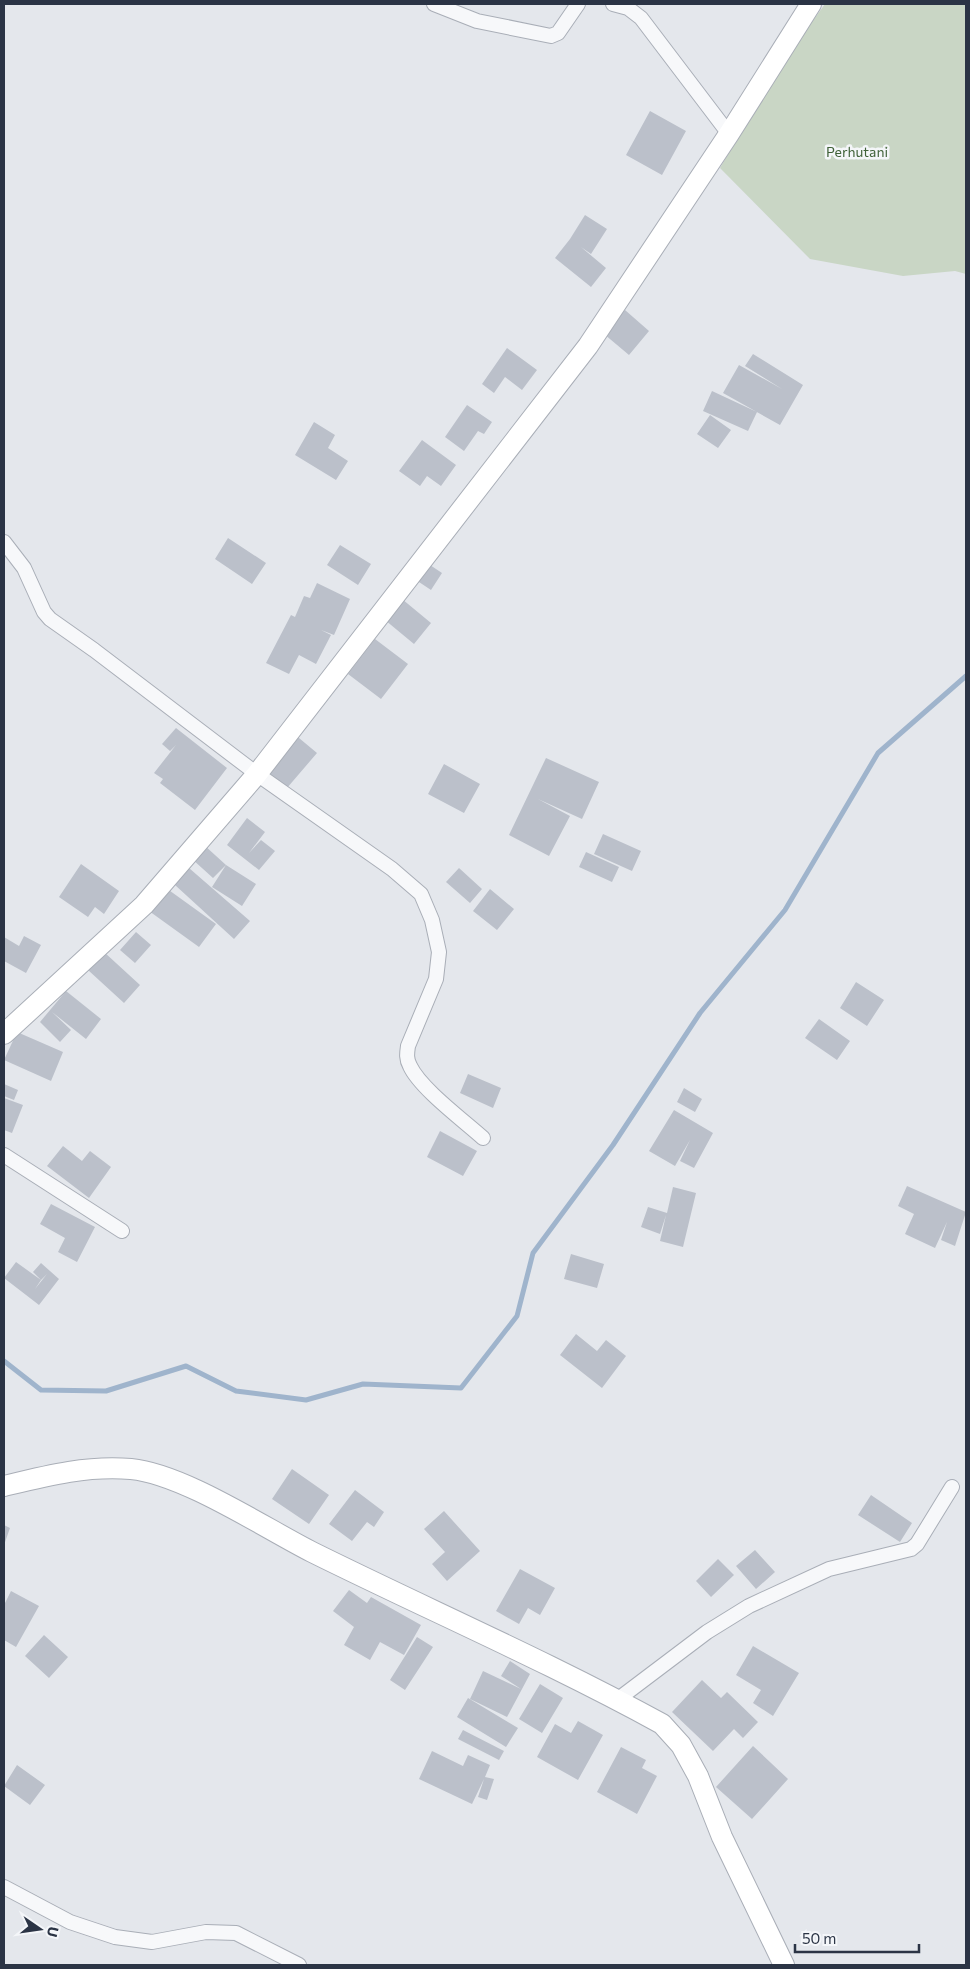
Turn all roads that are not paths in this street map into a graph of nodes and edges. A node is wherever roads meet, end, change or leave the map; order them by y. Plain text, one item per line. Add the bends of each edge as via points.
1 (434, 4) edge
2 (578, 4) edge
3 (613, 4) edge
4 (811, 4) edge
5 (729, 134) junction
6 (4, 542) edge
7 (257, 774) junction
8 (4, 1034) edge
9 (483, 1138) dead end
10 (4, 1154) edge
11 (122, 1231) dead end
12 (4, 1486) edge
13 (952, 1488) dead end
14 (617, 1700) junction
15 (4, 1888) edge
16 (299, 1965) edge
17 (784, 1965) edge

1 - 2 street via 477,21 551,36 558,33
3 - 5 street via 628,8 641,18
4 - 5 street
5 - 7 street via 588,346
6 - 7 street via 24,568 50,619
7 - 8 street via 144,905
7 - 9 street via 392,869 421,894 432,920 439,952 436,979 408,1046 409,1065 418,1078
10 - 11 street
12 - 14 street via 61,1472 100,1469 131,1469 161,1476 199,1492 312,1552 501,1640
13 - 14 street via 911,1549 829,1569 749,1606 707,1632
14 - 17 street via 662,1724 681,1745
15 - 16 street via 70,1922 115,1938 152,1942 206,1932 236,1933

